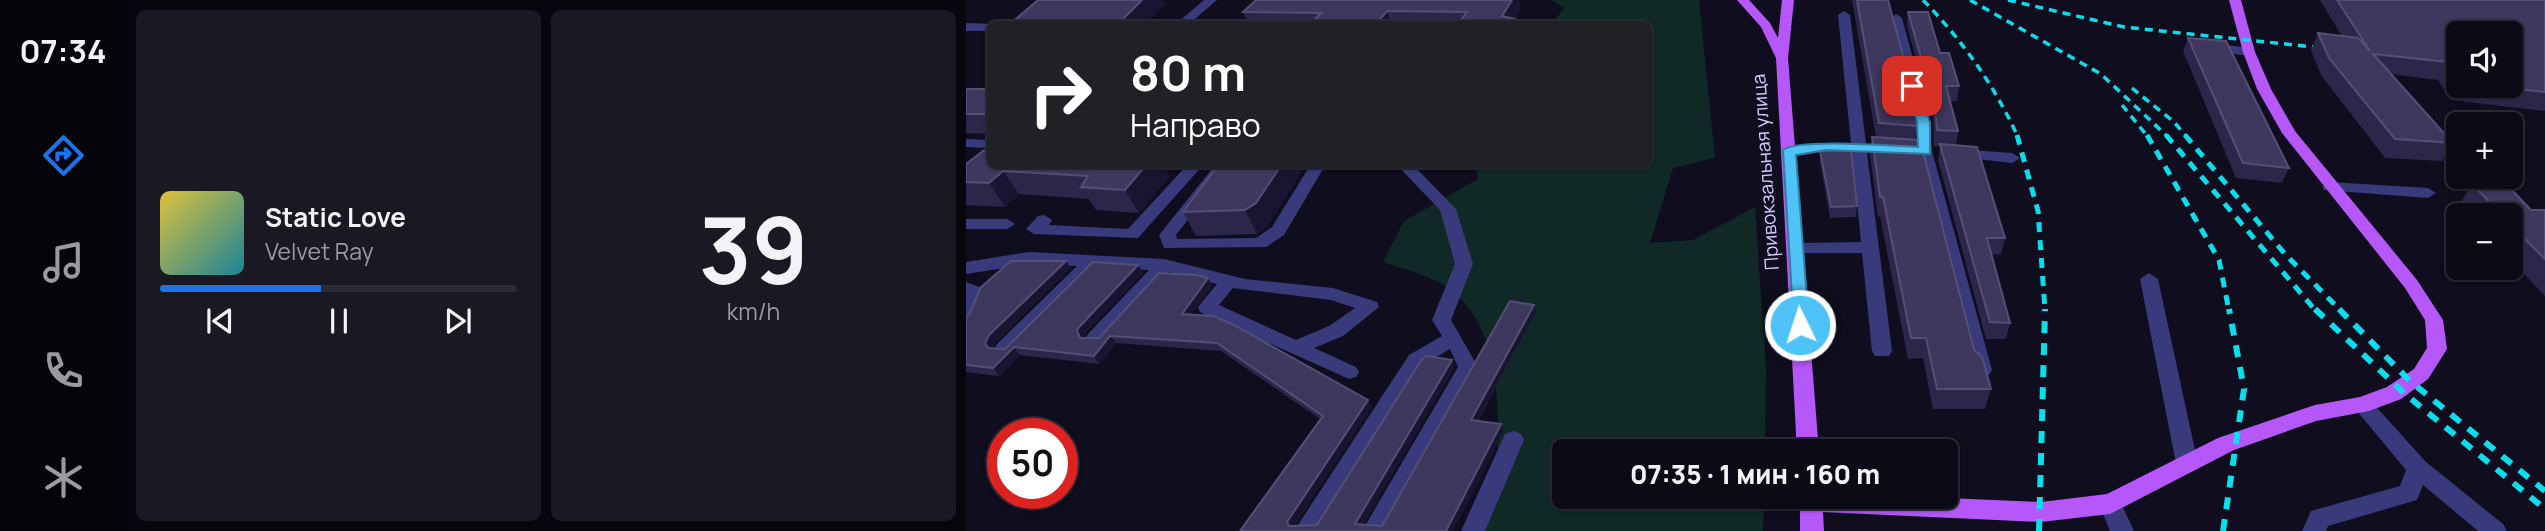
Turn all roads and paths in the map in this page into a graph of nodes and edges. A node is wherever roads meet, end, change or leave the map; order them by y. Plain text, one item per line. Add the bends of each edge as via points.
1 (1211, 0) edge
2 (1743, 0) edge
3 (1788, 0) edge
4 (2235, 0) edge
5 (1844, 15) dead end
6 (1896, 18) edge
7 (1186, 21) edge
8 (966, 27) edge
9 (987, 27) edge
10 (2218, 48) edge
11 (2249, 52) junction
12 (1782, 58) junction
13 (966, 143) edge
14 (987, 144) edge
15 (1858, 148) junction
16 (1885, 149) edge
17 (1789, 150) junction
18 (1918, 151) junction
19 (2012, 159) dead end
20 (1193, 168) edge
21 (1221, 168) edge
22 (1317, 168) edge
23 (1407, 168) edge
24 (2330, 187) junction
25 (2428, 193) dead end
26 (1044, 220) dead end
27 (966, 224) edge
28 (1007, 224) dead end
29 (1870, 247) junction
30 (1795, 248) junction
31 (1094, 260) junction
32 (1164, 265) junction
33 (966, 268) edge
34 (2149, 279) dead end
35 (1229, 281) junction
36 (966, 288) edge
37 (966, 317) edge
38 (1454, 338) junction
39 (1094, 340) edge
40 (1297, 347) junction
41 (1004, 349) edge
42 (1882, 351) dead end
43 (1982, 370) edge
44 (1349, 372) dead end
45 (2362, 405) junction
46 (1807, 439) edge
47 (1513, 440) dead end
48 (2187, 464) junction
49 (2418, 468) junction
50 (2110, 504) junction
51 (1958, 507) edge
52 (1812, 509) edge
53 (1306, 531) edge
54 (1374, 531) edge
55 (1473, 531) edge
56 (1812, 531) edge
57 (2122, 531) edge
58 (2314, 531) edge
59 (2496, 531) edge

1 - 7 street
2 - 12 main road via 1766,26
3 - 12 main road
4 - 11 main road
5 - 15 street
6 - 18 street via 1923,122
8 - 9 street
10 - 11 street
11 - 24 main road via 2289,134
12 - 17 main road, Привокзальная улица
13 - 14 street
15 - 16 street
15 - 17 street
15 - 29 street
17 - 30 main road, Привокзальная улица
18 - 19 street
18 - 43 street
20 - 26 street via 1132,234 1034,229
21 - 22 street via 1167,235 1170,244 1259,243 1278,231
23 - 38 street via 1448,209 1461,253 1464,264 1441,320
24 - 25 street
24 - 45 main road via 2411,284 2434,320 2437,349 2421,374 2394,393
27 - 28 street
29 - 30 street
29 - 42 street
30 - 46 main road, Привокзальная улица
31 - 32 street
31 - 33 street via 1029,258
31 - 41 street
32 - 35 street
32 - 39 street
34 - 48 street
35 - 40 street via 1207,306
35 - 40 street via 1334,294 1370,307 1336,331
36 - 37 street via 976,292
38 - 53 street via 1416,360
38 - 54 street via 1468,367
40 - 44 street
45 - 48 main road via 2315,413 2226,444
45 - 49 street
47 - 55 street
48 - 50 main road
49 - 58 street via 2409,492 2319,518
49 - 59 street
50 - 51 main road via 2041,512
50 - 57 street
52 - 56 main road

